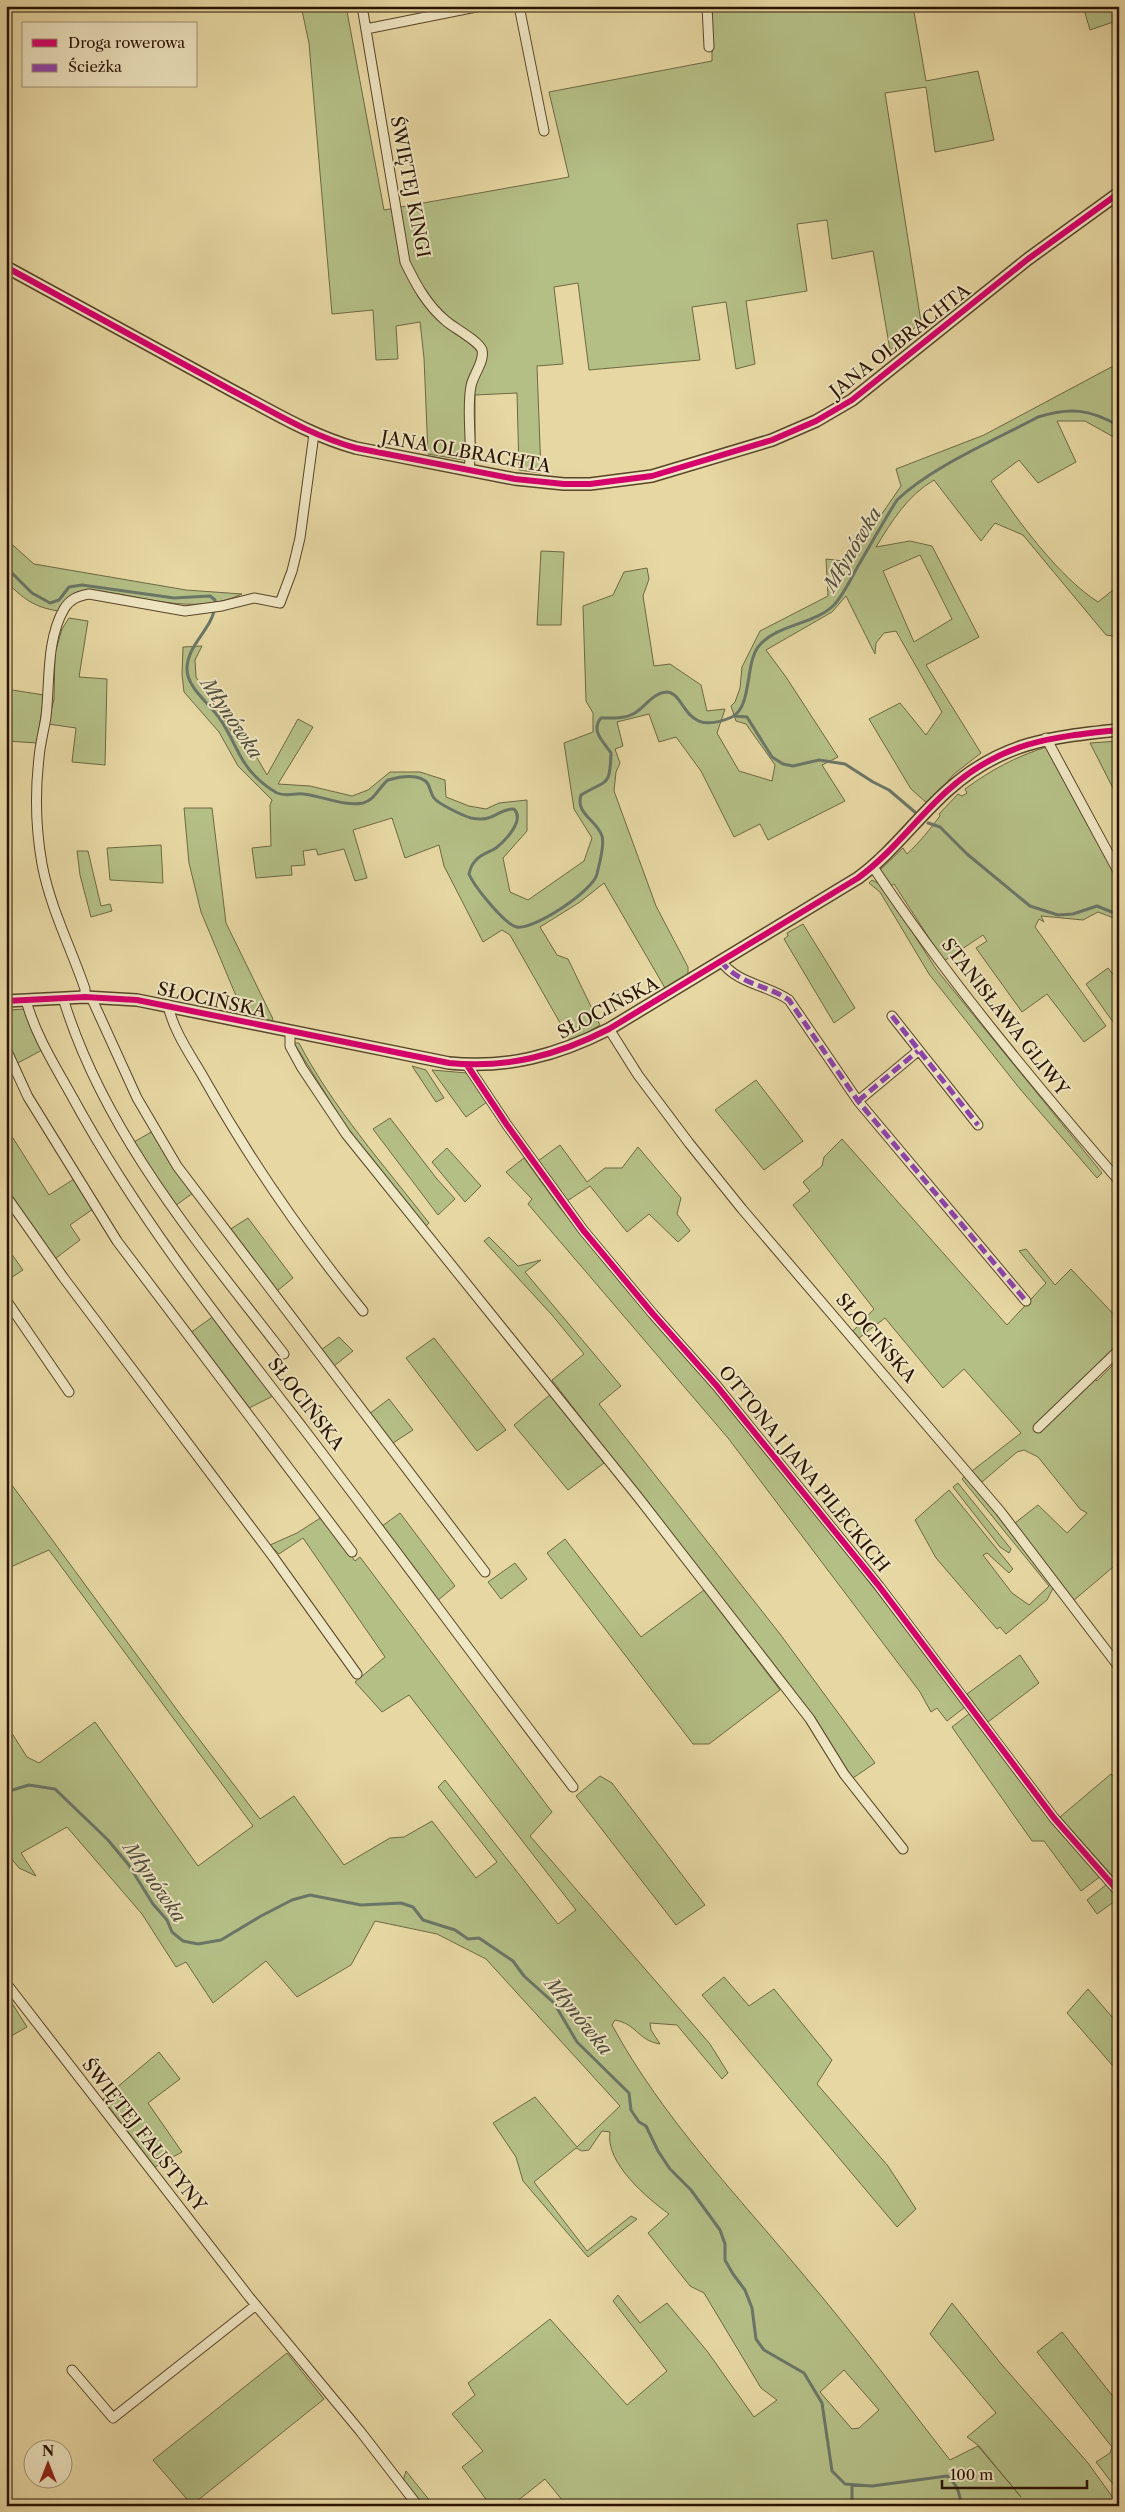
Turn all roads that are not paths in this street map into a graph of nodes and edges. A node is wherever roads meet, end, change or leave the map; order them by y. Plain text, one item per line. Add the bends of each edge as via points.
1 (362, 6) edge
2 (481, 6) edge
3 (519, 6) edge
4 (707, 6) edge
5 (366, 29) junction
6 (709, 47) dead end
7 (544, 131) dead end
8 (1119, 193) edge
9 (6, 267) edge
10 (314, 434) junction
11 (469, 470) junction
12 (1119, 730) edge
13 (1046, 738) junction
14 (873, 867) junction
15 (1119, 873) edge
16 (721, 961) junction
17 (88, 997) junction
18 (63, 998) junction
19 (26, 1000) junction
20 (6, 1001) edge
21 (168, 1005) junction
22 (892, 1016) dead end
23 (609, 1029) junction
24 (290, 1032) junction
25 (6, 1049) edge
26 (918, 1051) junction
27 (467, 1065) junction
28 (858, 1101) junction
29 (978, 1125) dead end
30 (1119, 1181) edge
31 (6, 1196) edge
32 (6, 1300) edge
33 (1026, 1301) dead end
34 (363, 1311) dead end
35 (1119, 1350) edge
36 (284, 1354) dead end
37 (69, 1392) dead end
38 (1038, 1428) dead end
39 (352, 1552) dead end
40 (484, 1572) dead end
41 (1119, 1667) edge
42 (357, 1674) dead end
43 (572, 1787) dead end
44 (903, 1849) dead end
45 (1119, 1892) edge
46 (6, 1983) edge
47 (256, 2306) junction
48 (72, 2370) dead end
49 (418, 2506) edge

1 - 5 street, ŚWIĘTEJ KINGI
2 - 5 street
3 - 7 street
4 - 6 street
5 - 11 street, ŚWIĘTEJ KINGI via 405,262 432,307 482,349 470,387
8 - 11 street, JANA OLBRACHTA via 1012,271 874,384 802,428 676,470 618,481 543,483
9 - 10 street, JANA OLBRACHTA
10 - 11 street, JANA OLBRACHTA via 356,448
10 - 17 street via 300,538 280,602 254,598 185,611 89,594 71,601 58,624 39,756 38,816 42,865
12 - 13 street, SŁOCIŃSKA
13 - 14 street, SŁOCIŃSKA via 1011,749 965,776
13 - 15 street
14 - 16 street, SŁOCIŃSKA
14 - 30 street, STANISŁAWA GLIWY via 942,967 1031,1079
16 - 23 street, SŁOCIŃSKA
16 - 28 street via 741,979 776,991 789,1000
17 - 18 street, SŁOCIŃSKA
17 - 21 street, SŁOCIŃSKA via 120,997
17 - 40 street via 137,1098 177,1166
18 - 19 street, SŁOCIŃSKA
18 - 36 street via 71,1027 102,1092 162,1195
19 - 20 street, SŁOCIŃSKA
19 - 43 street, SŁOCIŃSKA via 55,1067 122,1184 231,1335
21 - 24 street, SŁOCIŃSKA
21 - 34 street via 185,1044 252,1160 315,1251
22 - 26 street
23 - 27 street, SŁOCIŃSKA via 584,1043 548,1055
23 - 41 street, SŁOCIŃSKA via 638,1075 695,1151 982,1489
24 - 27 street, SŁOCIŃSKA
24 - 44 street via 290,1046 346,1134 638,1497 810,1719 844,1774
25 - 39 street via 28,1097 117,1241
26 - 28 street
26 - 29 street
27 - 45 street, OTTONA I JANA PILECKICH via 583,1230 716,1385 867,1570 1054,1818
28 - 33 street
31 - 42 street
32 - 37 street
35 - 38 street
46 - 47 street, ŚWIĘTEJ FAUSTYNY
47 - 48 street via 113,2418
47 - 49 street, ŚWIĘTEJ FAUSTYNY via 364,2435

